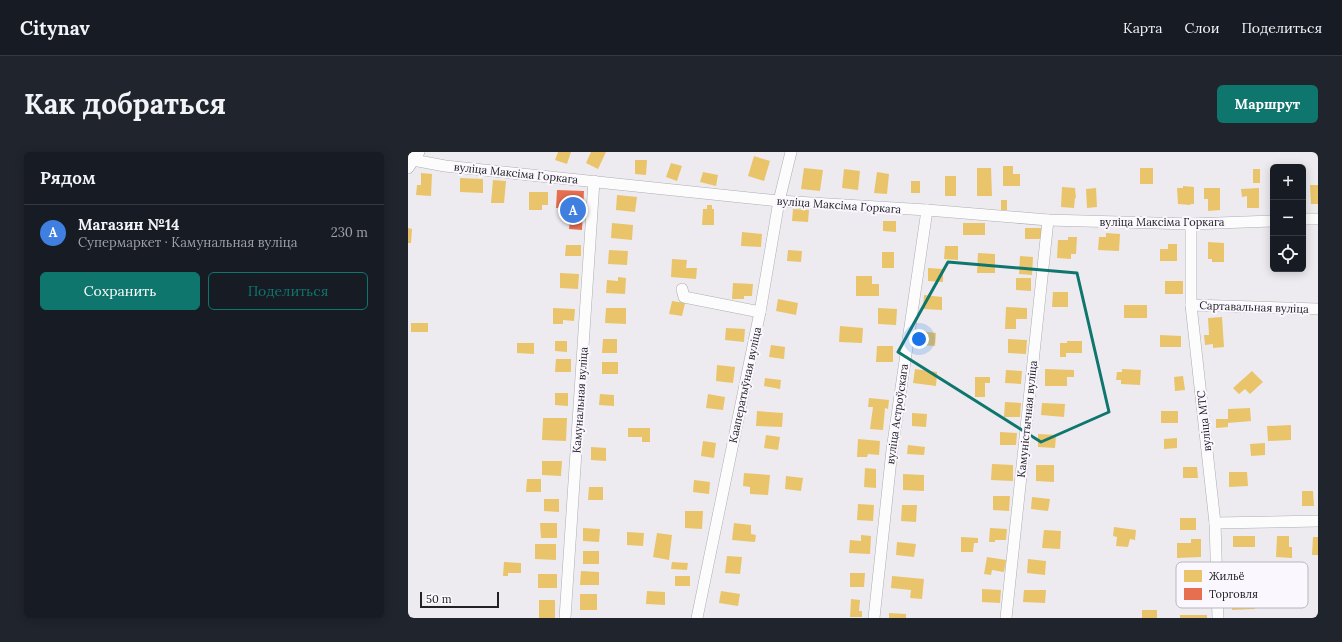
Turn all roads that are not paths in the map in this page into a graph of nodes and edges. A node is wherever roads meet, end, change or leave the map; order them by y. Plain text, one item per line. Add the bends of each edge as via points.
1 (791, 152) edge
2 (412, 159) edge
3 (594, 181) junction
4 (779, 201) junction
5 (927, 210) junction
6 (1306, 219) edge
7 (1318, 219) edge
8 (1048, 220) junction
9 (1270, 221) edge
10 (1191, 224) junction
11 (682, 290) dead end
12 (1191, 305) junction
13 (1318, 309) edge
14 (760, 312) junction
15 (1318, 521) edge
16 (1215, 523) junction
17 (1216, 562) edge
18 (1218, 608) edge
19 (565, 618) edge
20 (697, 618) edge
21 (874, 618) edge
22 (1006, 618) edge
23 (1218, 618) edge

1 - 4 street, Кааператыўная вуліца
2 - 3 street, вуліца Максіма Горкага via 445,166
3 - 4 street, вуліца Максіма Горкага
3 - 19 street, Камунальная вуліца
4 - 5 street, вуліца Максіма Горкага
4 - 14 street, Кааператыўная вуліца
5 - 8 street, вуліца Максіма Горкага
5 - 21 street, вуліца Астроўскага via 892,450
6 - 7 street
8 - 10 street, вуліца Максіма Горкага
8 - 22 street, Камуністычная вуліца
9 - 10 street, вуліца Максіма Горкага
10 - 12 street, вуліца МТС
11 - 14 street via 684,297
12 - 13 street, Сартавальная вуліца
12 - 16 street, вуліца МТС
14 - 20 street, Кааператыўная вуліца
15 - 16 street
16 - 17 street, вуліца МТС
18 - 23 street, вуліца МТС

